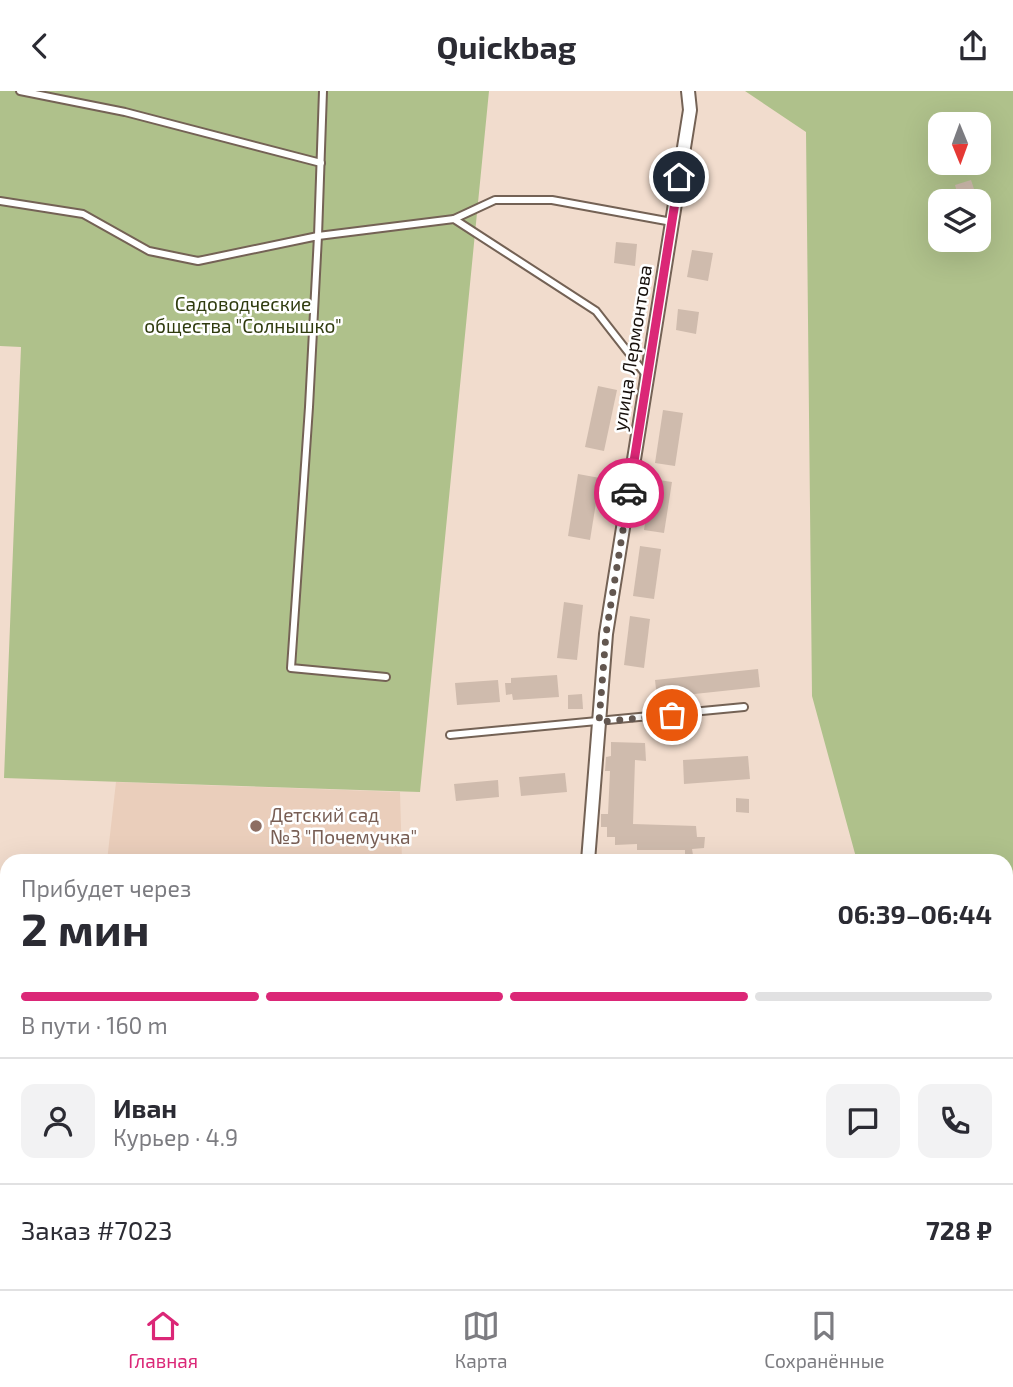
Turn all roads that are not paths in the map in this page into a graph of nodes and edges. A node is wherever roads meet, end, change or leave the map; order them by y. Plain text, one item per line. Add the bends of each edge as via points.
1 (20, 91) edge
2 (323, 91) edge
3 (688, 91) edge
4 (321, 163) junction
5 (0, 201) edge
6 (454, 219) junction
7 (672, 222) junction
8 (318, 236) junction
9 (647, 377) junction
10 (386, 677) dead end
11 (744, 707) dead end
12 (599, 722) junction
13 (450, 735) dead end
14 (589, 854) edge

1 - 4 lane via 125,112
2 - 4 lane
3 - 7 street, улица Лермонтова via 690,110
4 - 8 lane
5 - 8 lane via 83,214 149,251 198,261
6 - 7 lane via 495,200 552,200
6 - 8 lane
6 - 9 lane via 596,311
7 - 9 street, улица Лермонтова
8 - 10 lane via 291,668
9 - 12 street, улица Лермонтова via 606,634
11 - 12 lane
12 - 13 lane
12 - 14 street, улица Лермонтова

